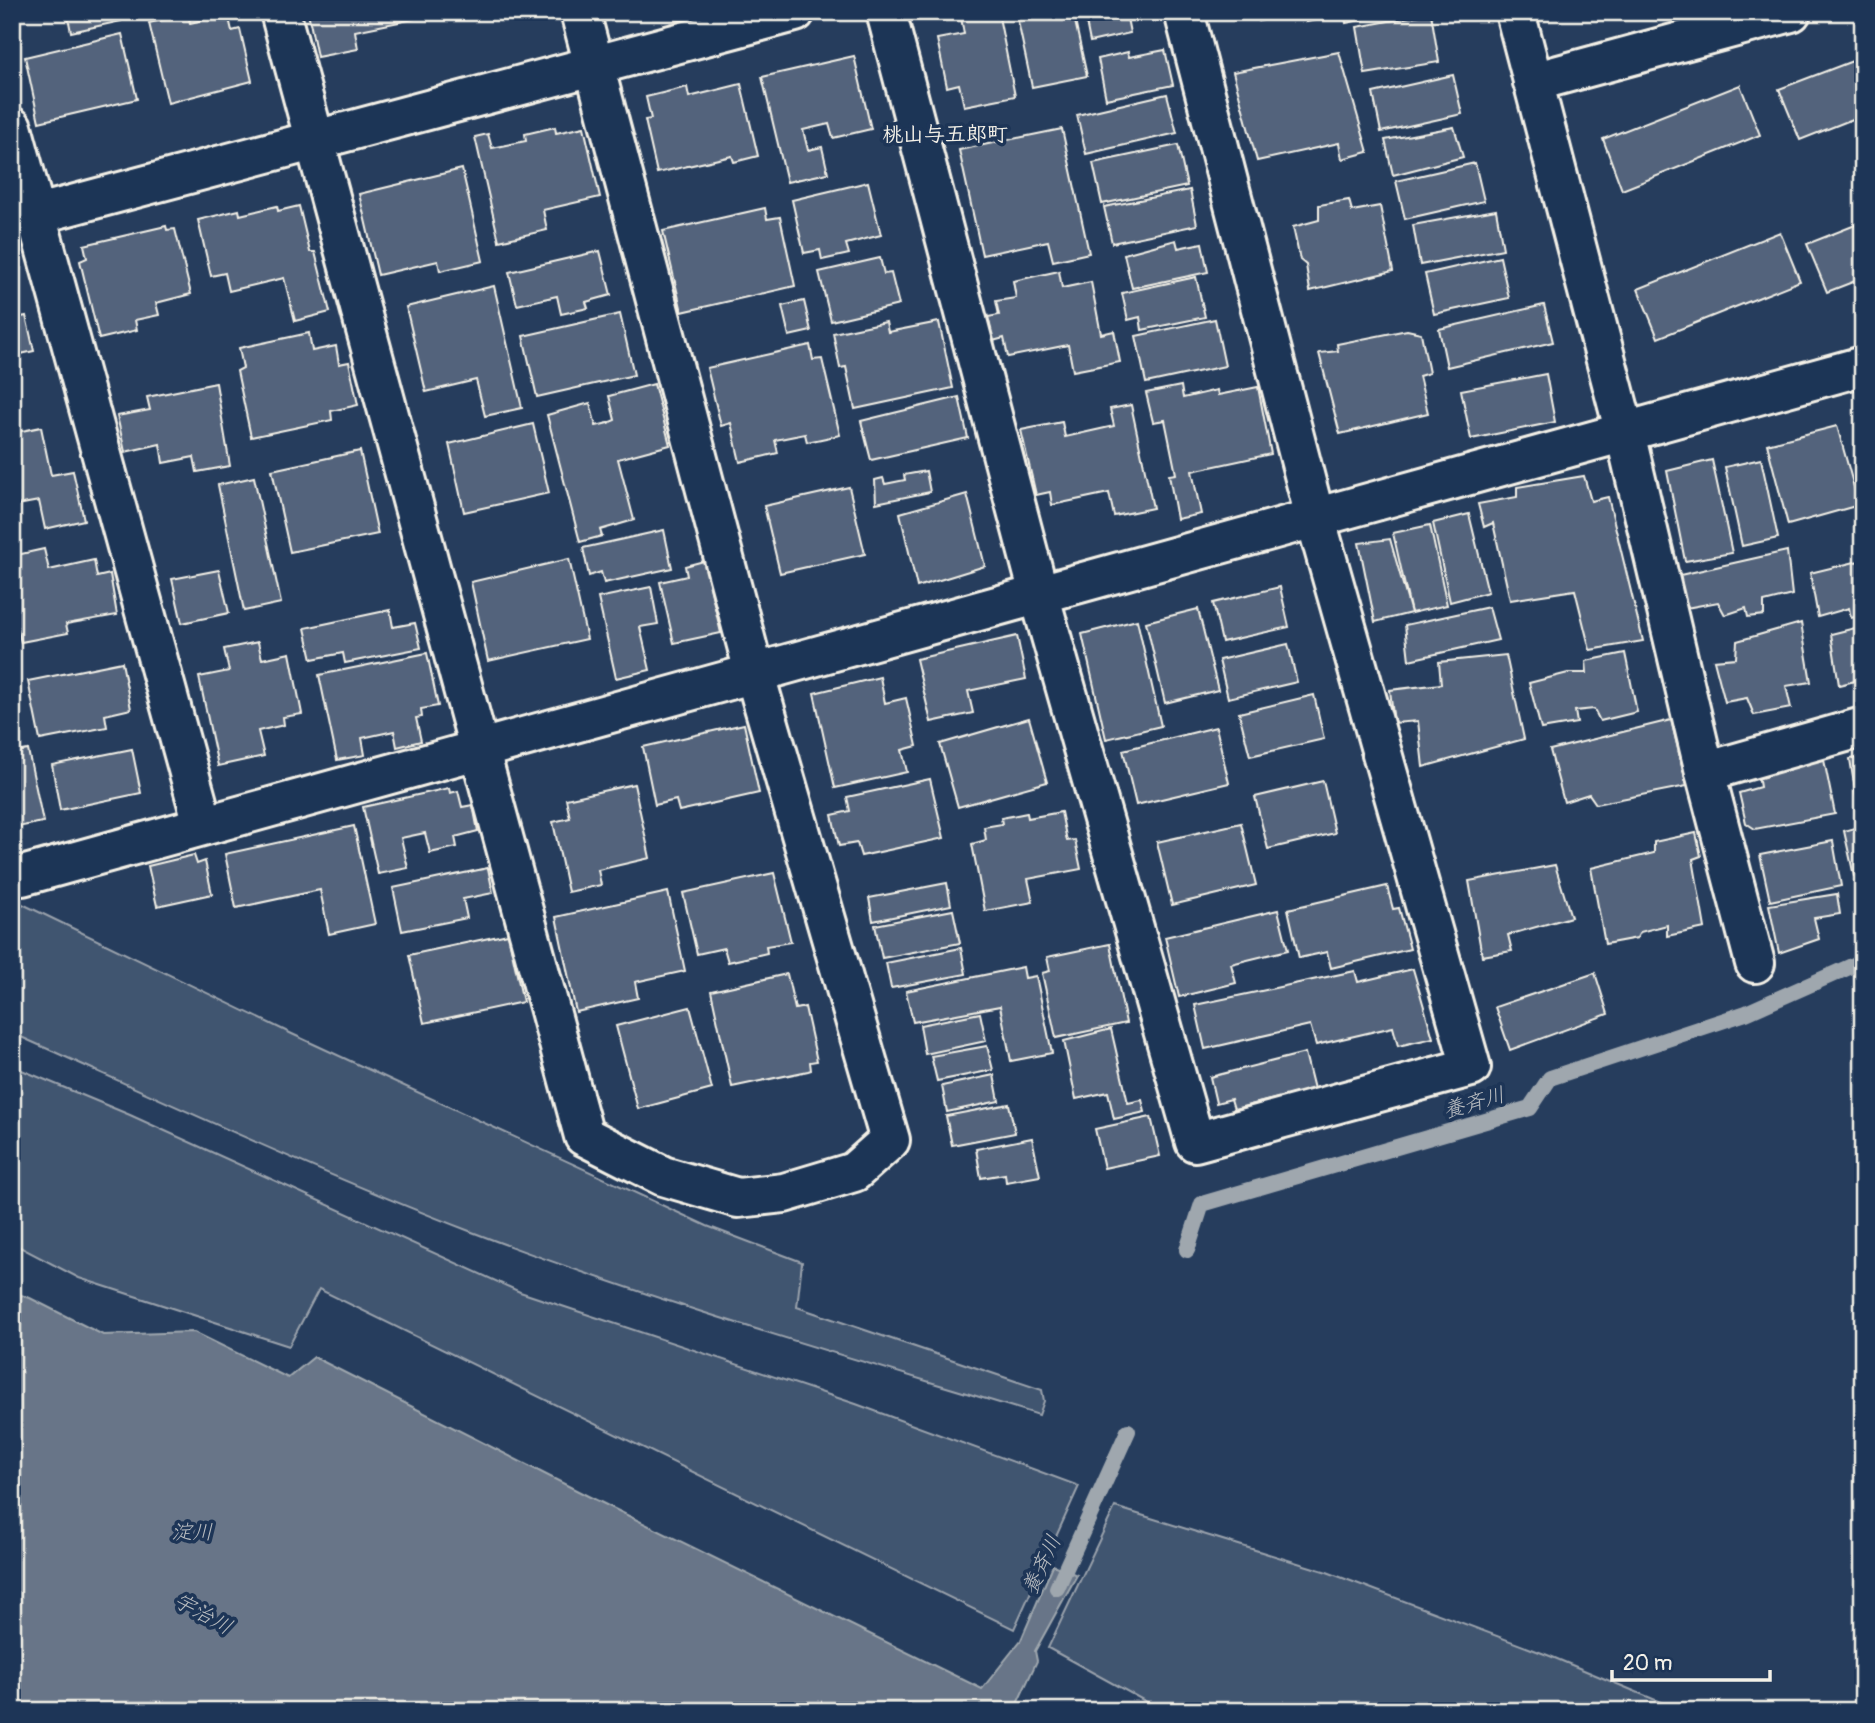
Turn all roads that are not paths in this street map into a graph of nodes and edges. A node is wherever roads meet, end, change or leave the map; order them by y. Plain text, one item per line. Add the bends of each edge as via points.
1 (280, 12) edge
2 (580, 12) edge
3 (795, 12) edge
4 (886, 12) edge
5 (1184, 12) edge
6 (1515, 12) edge
7 (1791, 12) edge
8 (595, 66) junction
9 (1533, 82) junction
10 (12, 127) edge
11 (316, 139) junction
12 (24, 218) edge
13 (1863, 366) edge
14 (1625, 433) junction
15 (1315, 517) junction
16 (1039, 594) junction
17 (754, 672) junction
18 (1863, 727) edge
19 (478, 749) junction
20 (1705, 772) junction
21 (203, 824) junction
22 (22, 876) dead end
23 (1755, 962) dead end

1 - 11 street
2 - 8 street
3 - 8 street
4 - 16 street
5 - 15 street
6 - 9 street
7 - 9 street
8 - 11 street
8 - 17 street
9 - 14 street
10 - 12 street
11 - 12 street
11 - 19 street
12 - 21 street
13 - 14 street
14 - 15 street
14 - 20 street
15 - 16 street
15 - 16 street via 1472,1067 1195,1142
16 - 17 street
17 - 19 street
17 - 19 street via 890,1140 854,1172 784,1193 738,1198 663,1176 584,1136
18 - 20 street
19 - 21 street
20 - 23 street
21 - 22 street

